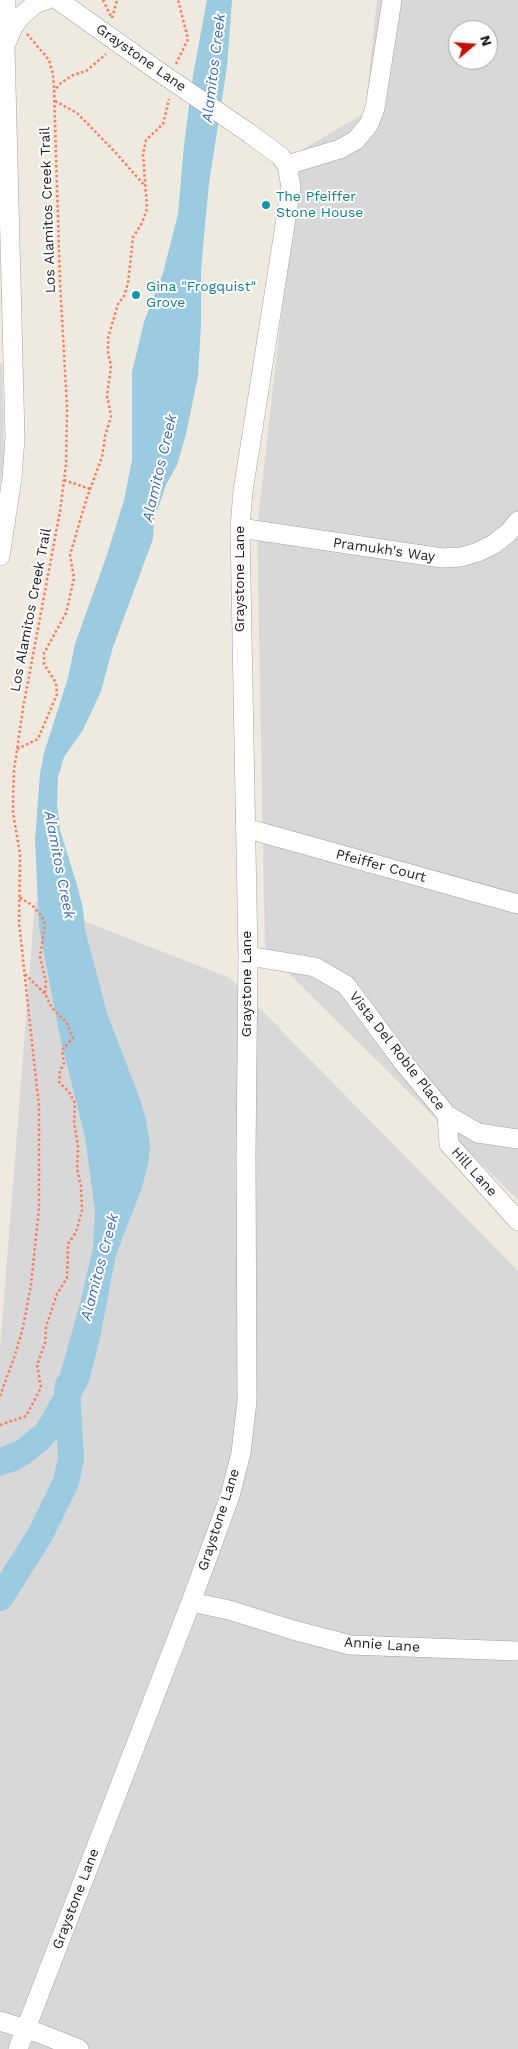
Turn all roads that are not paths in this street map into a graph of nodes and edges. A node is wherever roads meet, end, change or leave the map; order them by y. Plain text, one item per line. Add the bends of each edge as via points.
1 (6, 0) edge
2 (46, 0) edge
3 (58, 0) edge
4 (392, 0) edge
5 (5, 47) junction
6 (287, 165) junction
7 (4, 198) edge
8 (6, 479) edge
9 (518, 521) edge
10 (240, 528) junction
11 (0, 556) edge
12 (245, 828) junction
13 (518, 904) edge
14 (248, 956) junction
15 (446, 1115) junction
16 (518, 1139) edge
17 (518, 1221) edge
18 (191, 1602) junction
19 (518, 1651) edge
20 (0, 2021) edge
21 (26, 2030) junction
22 (18, 2049) edge
23 (78, 2049) edge

1 - 5 street
2 - 5 street via 35,4 20,17
3 - 6 street, Graystone Lane, bridge via 166,71 280,156
4 - 6 street via 375,108 369,124 356,140 340,149
5 - 7 street
6 - 10 street, Graystone Lane via 291,187 243,490
7 - 8 street via 15,438
8 - 11 street
9 - 10 street, Pramukh's Way via 494,544 478,552 442,558
10 - 12 street, Graystone Lane
12 - 13 street, Pfeiffer Court
12 - 14 street, Graystone Lane
14 - 15 street, Vista Del Roble Place via 315,968 346,985
14 - 18 street, Graystone Lane via 247,1402 241,1452 230,1496
15 - 16 street, Vista Del Roble Place via 478,1133
15 - 17 street, Hill Lane via 448,1144
18 - 19 street, Annie Lane via 350,1645
18 - 21 street, Graystone Lane
20 - 21 street
21 - 22 street, Graystone Lane
21 - 23 street

